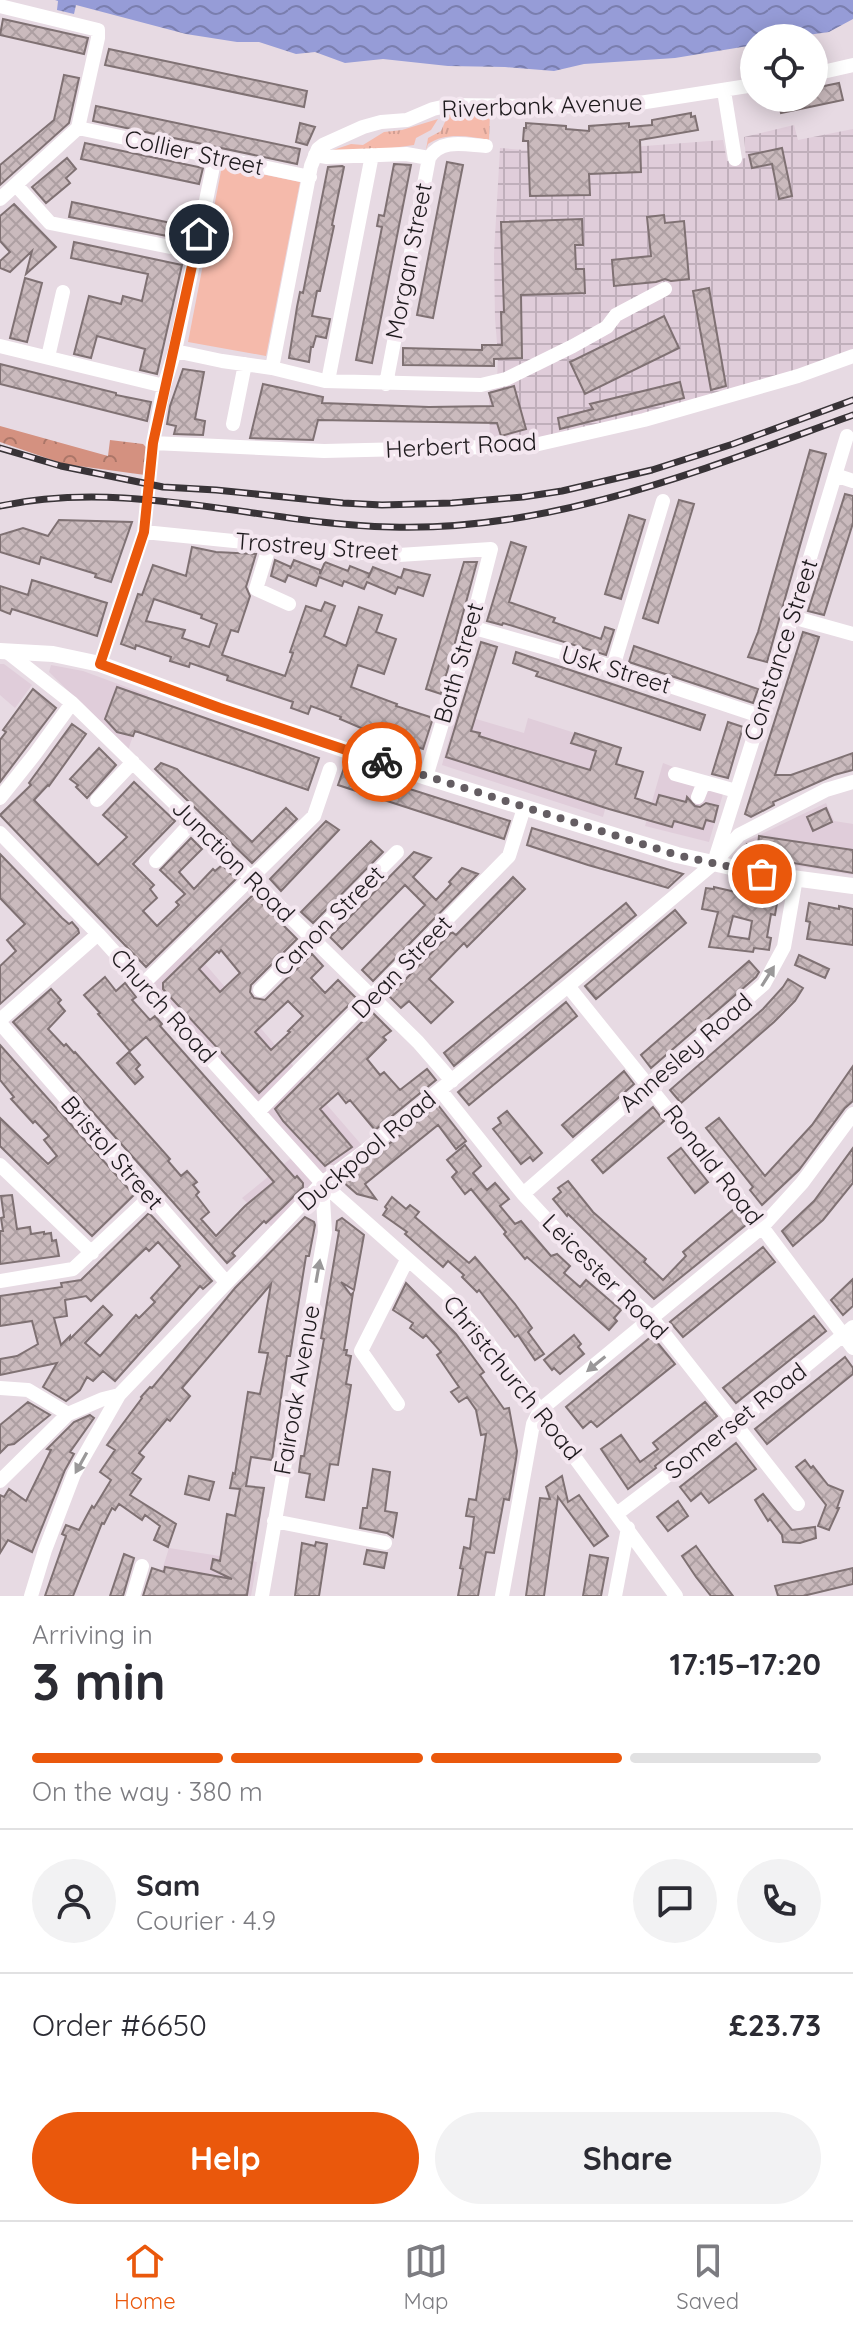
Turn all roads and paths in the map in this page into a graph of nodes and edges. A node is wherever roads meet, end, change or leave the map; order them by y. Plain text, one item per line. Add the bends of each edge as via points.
1 (0, 6) edge
2 (853, 65) edge
3 (828, 71) edge
4 (740, 88) edge
5 (724, 91) junction
6 (78, 128) junction
7 (486, 146) dead end
8 (315, 155) junction
9 (372, 155) junction
10 (215, 157) junction
11 (429, 158) junction
12 (735, 159) dead end
13 (310, 177) junction
14 (16, 185) junction
15 (0, 199) edge
16 (196, 252) junction
17 (665, 289) dead end
18 (63, 292) dead end
19 (0, 346) edge
20 (175, 351) junction
21 (853, 356) edge
22 (48, 357) junction
23 (245, 364) junction
24 (272, 368) junction
25 (328, 381) junction
26 (386, 384) junction
27 (164, 386) junction
28 (233, 424) dead end
29 (847, 436) dead end
30 (153, 443) junction
31 (835, 475) junction
32 (853, 481) edge
33 (663, 501) dead end
34 (144, 532) junction
35 (270, 544) junction
36 (491, 549) joint
37 (289, 604) dead end
38 (792, 617) junction
39 (471, 627) junction
40 (853, 634) edge
41 (3, 651) edge
42 (100, 664) junction
43 (613, 667) junction
44 (72, 703) junction
45 (760, 716) junction
46 (133, 762) junction
47 (330, 769) dead end
48 (675, 774) dead end
49 (426, 777) junction
50 (704, 782) junction
51 (853, 782) edge
52 (736, 791) junction
53 (698, 797) dead end
54 (0, 798) edge
55 (97, 800) dead end
56 (524, 808) junction
57 (193, 821) junction
58 (0, 833) edge
59 (397, 852) dead end
60 (156, 861) dead end
61 (713, 864) junction
62 (796, 878) junction
63 (253, 879) junction
64 (853, 886) edge
65 (98, 934) junction
66 (311, 938) junction
67 (143, 984) junction
68 (568, 986) junction
69 (260, 990) dead end
70 (373, 996) junction
71 (0, 1021) edge
72 (446, 1085) junction
73 (649, 1085) junction
74 (258, 1112) junction
75 (853, 1114) edge
76 (0, 1165) edge
77 (322, 1183) junction
78 (523, 1194) junction
79 (150, 1197) junction
80 (762, 1227) junction
81 (92, 1253) junction
82 (407, 1260) junction
83 (0, 1281) edge
84 (226, 1282) junction
85 (652, 1318) junction
86 (850, 1337) edge
87 (0, 1388) edge
88 (119, 1395) junction
89 (398, 1404) dead end
90 (540, 1410) junction
91 (68, 1414) junction
92 (735, 1424) junction
93 (0, 1481) edge
94 (798, 1504) dead end
95 (618, 1513) junction
96 (274, 1521) junction
97 (628, 1528) junction
98 (385, 1543) dead end
99 (142, 1566) dead end
100 (31, 1596) edge
101 (133, 1596) edge
102 (262, 1596) edge
103 (502, 1596) edge
104 (615, 1596) edge
105 (676, 1596) edge

1 - 6 street via 98,30
2 - 3 street
4 - 5 street, Riverbank Avenue
5 - 8 street, Riverbank Avenue via 614,107 451,105 363,127 323,145
5 - 12 street
6 - 10 street, Collier Street
6 - 14 street
7 - 11 street via 445,145
8 - 9 street, Morgan Street
8 - 13 street
9 - 11 street, Morgan Street
9 - 25 street
10 - 13 street, Collier Street
10 - 16 street
11 - 26 street, Morgan Street
13 - 24 street
14 - 15 street
14 - 16 street via 50,223
16 - 20 street
17 - 26 street via 573,346 497,382
18 - 22 street
19 - 22 street
20 - 23 street
20 - 27 street
21 - 30 street, Herbert Road via 644,420 530,446 324,451
22 - 27 street
23 - 24 street
23 - 28 street
24 - 25 street
25 - 26 street
27 - 30 street
29 - 31 street, Constance Street
30 - 34 street
31 - 32 street
31 - 38 street, Constance Street
33 - 43 street
34 - 35 street, Trostrey Street
34 - 42 street
35 - 36 street, Trostrey Street via 399,555
35 - 37 street via 256,589
36 - 39 street, Bath Street
38 - 40 street
38 - 45 street, Constance Street
39 - 43 street, Usk Street
39 - 49 street, Bath Street
41 - 42 main road
41 - 44 street, Junction Road
42 - 49 main road
43 - 45 street, Usk Street
44 - 46 street, Junction Road
44 - 54 street
45 - 52 street, Constance Street
46 - 55 street
46 - 57 street, Junction Road
47 - 63 street via 314,816
48 - 50 street
49 - 56 main road
50 - 52 street
50 - 53 street
51 - 61 street, Duckpool Road via 826,790 739,835
52 - 61 street, Constance Street
56 - 61 main road
56 - 70 street, Dean Street via 509,856
57 - 60 street
57 - 63 street, Junction Road
58 - 65 street, Church Road
59 - 66 street, Canon Street
61 - 62 main road
61 - 68 street, Duckpool Road
62 - 64 main road
73 -> 62 street, Annesley Road via 764,984 784,947
63 - 66 street, Junction Road
63 - 67 street
65 - 67 street, Church Road
65 - 71 street
66 - 69 street, Canon Street
66 - 70 street, Junction Road
67 - 74 street, Church Road
68 - 72 street, Duckpool Road
68 - 73 street, Ronald Road
70 - 72 street, Junction Road via 418,1042
70 - 74 street, Dean Street
71 - 79 street, Bristol Street
72 - 77 street, Duckpool Road
72 - 78 street, Leicester Road
73 - 78 street, Annesley Road
73 - 80 street, Ronald Road
74 - 77 street, Church Road
75 - 80 street
76 - 81 street
77 - 82 street, Christchurch Road
77 - 84 street, Duckpool Road
96 -> 77 street, Fairoak Avenue via 325,1232
78 - 85 street, Leicester Road via 572,1247
79 - 81 street
79 - 84 street, Bristol Street
80 - 85 street
80 - 86 street, Ronald Road
81 - 83 street via 73,1269
82 - 89 street via 361,1351
82 - 90 street, Christchurch Road via 447,1294
84 - 88 street, Duckpool Road
85 -> 90 street
85 - 92 street, Leicester Road
86 - 92 street, Somerset Road
87 - 91 street via 28,1390
88 - 91 street, Duckpool Road
88 -> 100 street via 74,1474
90 - 95 street, Christchurch Road
90 - 103 street via 533,1424
91 - 93 street, Duckpool Road
92 - 94 street, Leicester Road
92 - 95 street, Somerset Road
95 - 97 street, Christchurch Road
96 - 98 street
96 - 102 street, Fairoak Avenue
97 - 104 street
97 - 105 street, Christchurch Road
99 - 101 street

